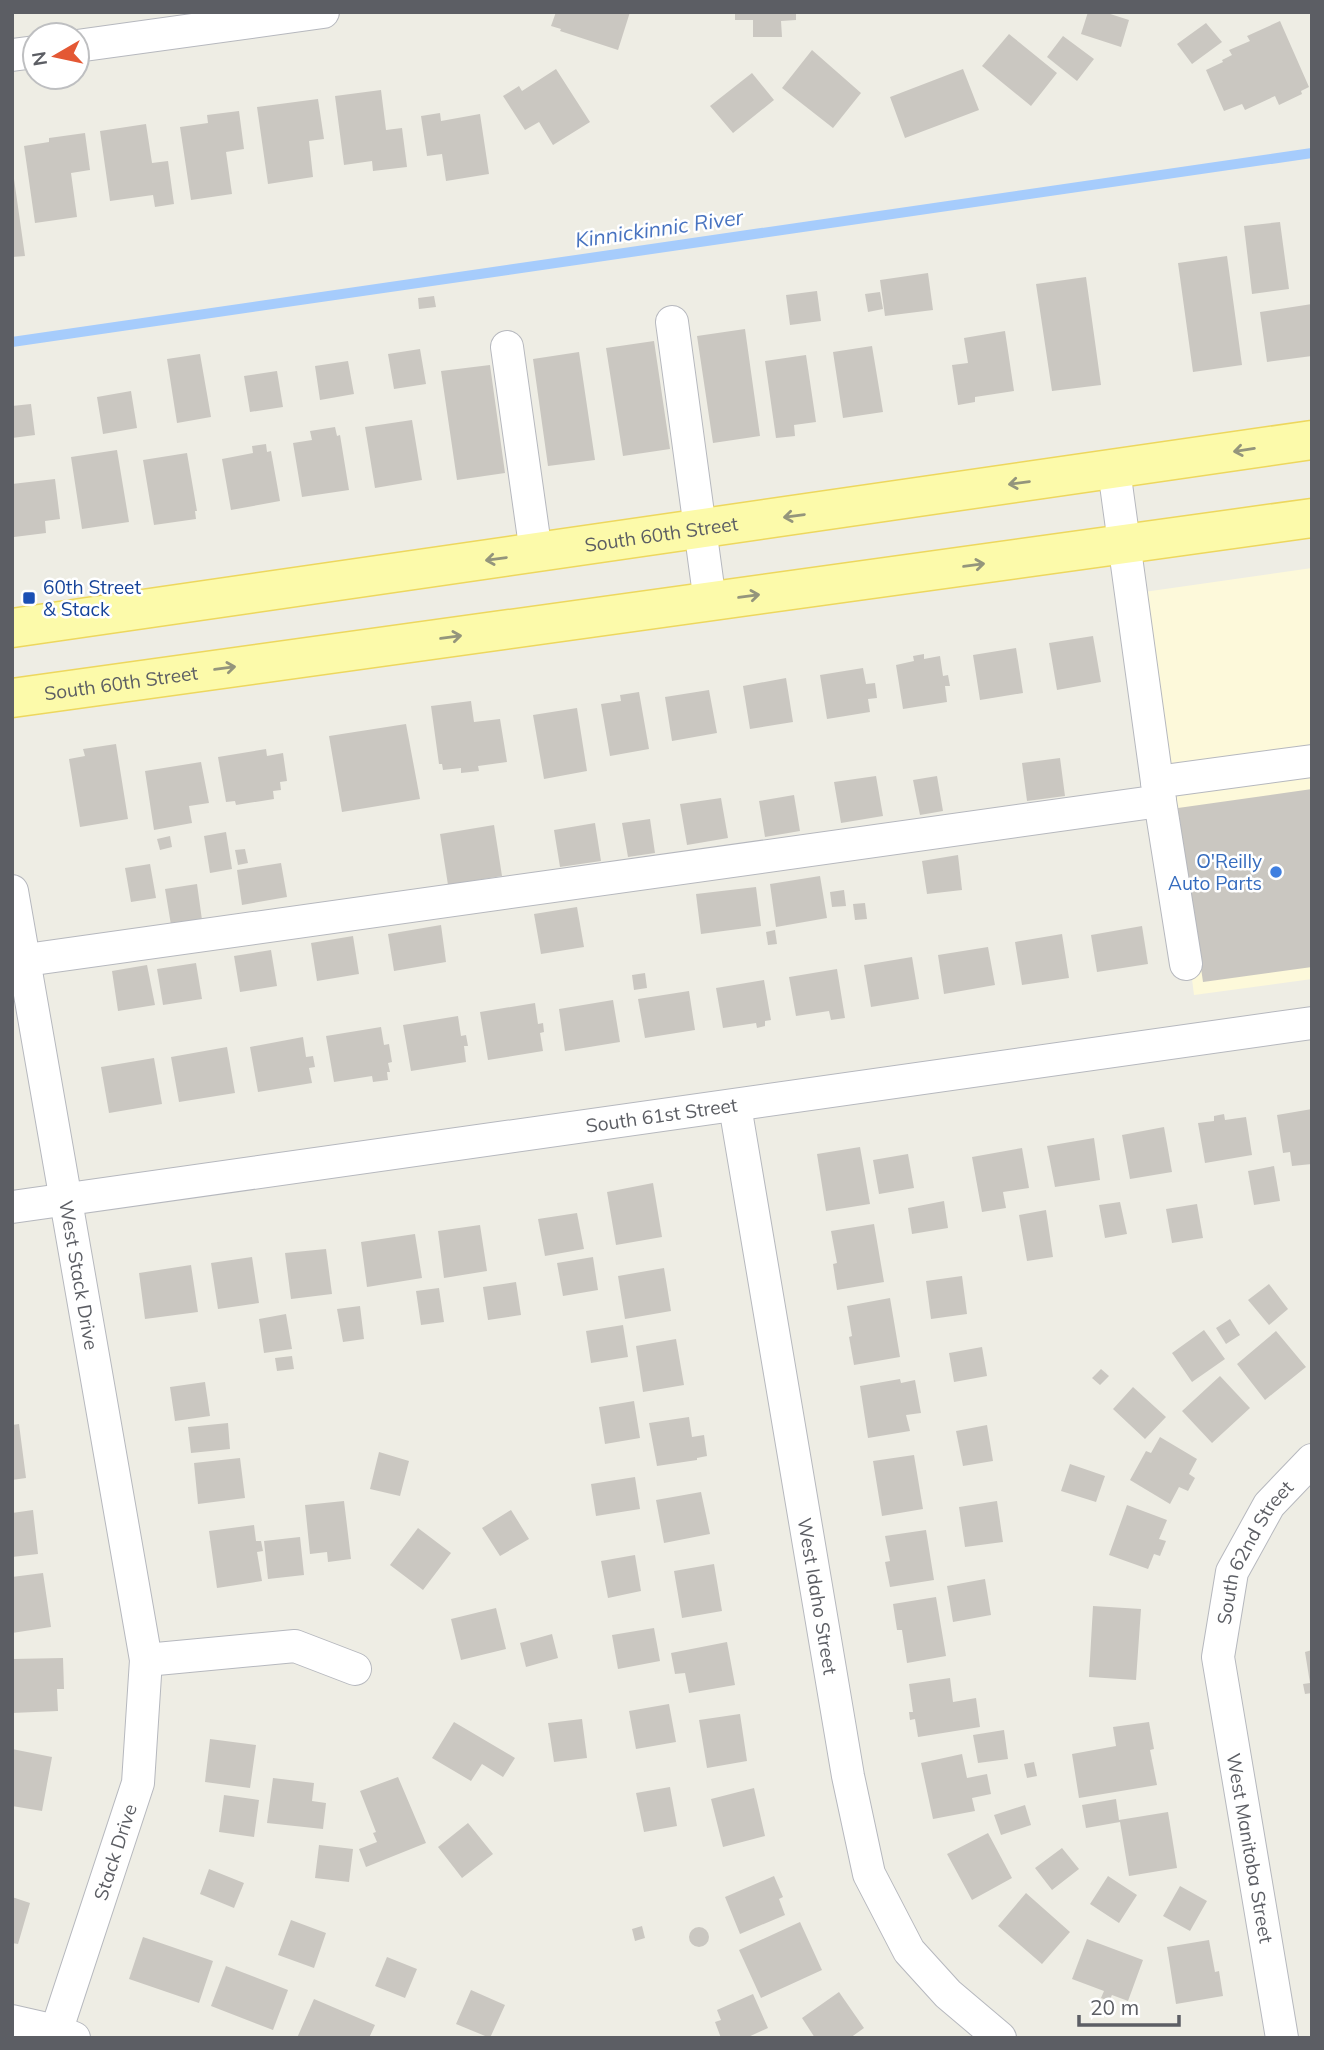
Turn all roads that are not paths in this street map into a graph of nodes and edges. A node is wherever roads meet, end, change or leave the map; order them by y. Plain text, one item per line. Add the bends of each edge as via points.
1 (323, 12) edge
2 (91, 44) edge
3 (672, 323) dead end
4 (507, 347) dead end
5 (1312, 440) edge
6 (1114, 470) junction
7 (1312, 500) edge
8 (1312, 519) edge
9 (699, 529) junction
10 (1219, 531) junction
11 (1124, 544) junction
12 (536, 553) junction
13 (710, 601) junction
14 (12, 628) edge
15 (12, 698) edge
16 (1312, 761) edge
17 (1158, 792) junction
18 (12, 891) edge
19 (18, 961) edge
20 (1186, 964) dead end
21 (1312, 1023) edge
22 (735, 1106) junction
23 (65, 1201) junction
24 (12, 1207) edge
25 (1312, 1460) edge
26 (1218, 1657) joint
27 (146, 1660) junction
28 (355, 1669) dead end
29 (12, 2021) edge
30 (61, 2035) edge
31 (1000, 2038) edge
32 (1282, 2038) edge

1 - 2 street
3 - 9 street
4 - 12 street
5 -> 6 main road, South 60th Street
6 -> 9 main road, South 60th Street
6 - 11 street
7 - 10 main road
8 - 10 main road, South 60th Street
9 - 12 main road, South 60th Street
9 - 13 street
10 - 11 main road, South 60th Street
13 -> 11 main road, South 60th Street
11 - 17 street
12 -> 14 main road, South 60th Street
15 -> 13 main road, South 60th Street
16 - 17 street
17 - 19 street
17 - 20 street
18 - 19 street, West Stack Drive
19 - 23 street, West Stack Drive
21 - 22 street, South 61st Street
22 - 23 street, South 61st Street
22 - 31 street, West Idaho Street via 848,1776 869,1874 909,1951 948,1994
23 - 24 street, South 61st Street
23 - 27 street, West Stack Drive
25 - 26 street, South 62nd Street via 1269,1505 1232,1572
26 - 32 street, West Manitoba Street
27 - 28 street via 295,1646
27 - 30 street, Stack Drive via 138,1783
29 - 30 street

